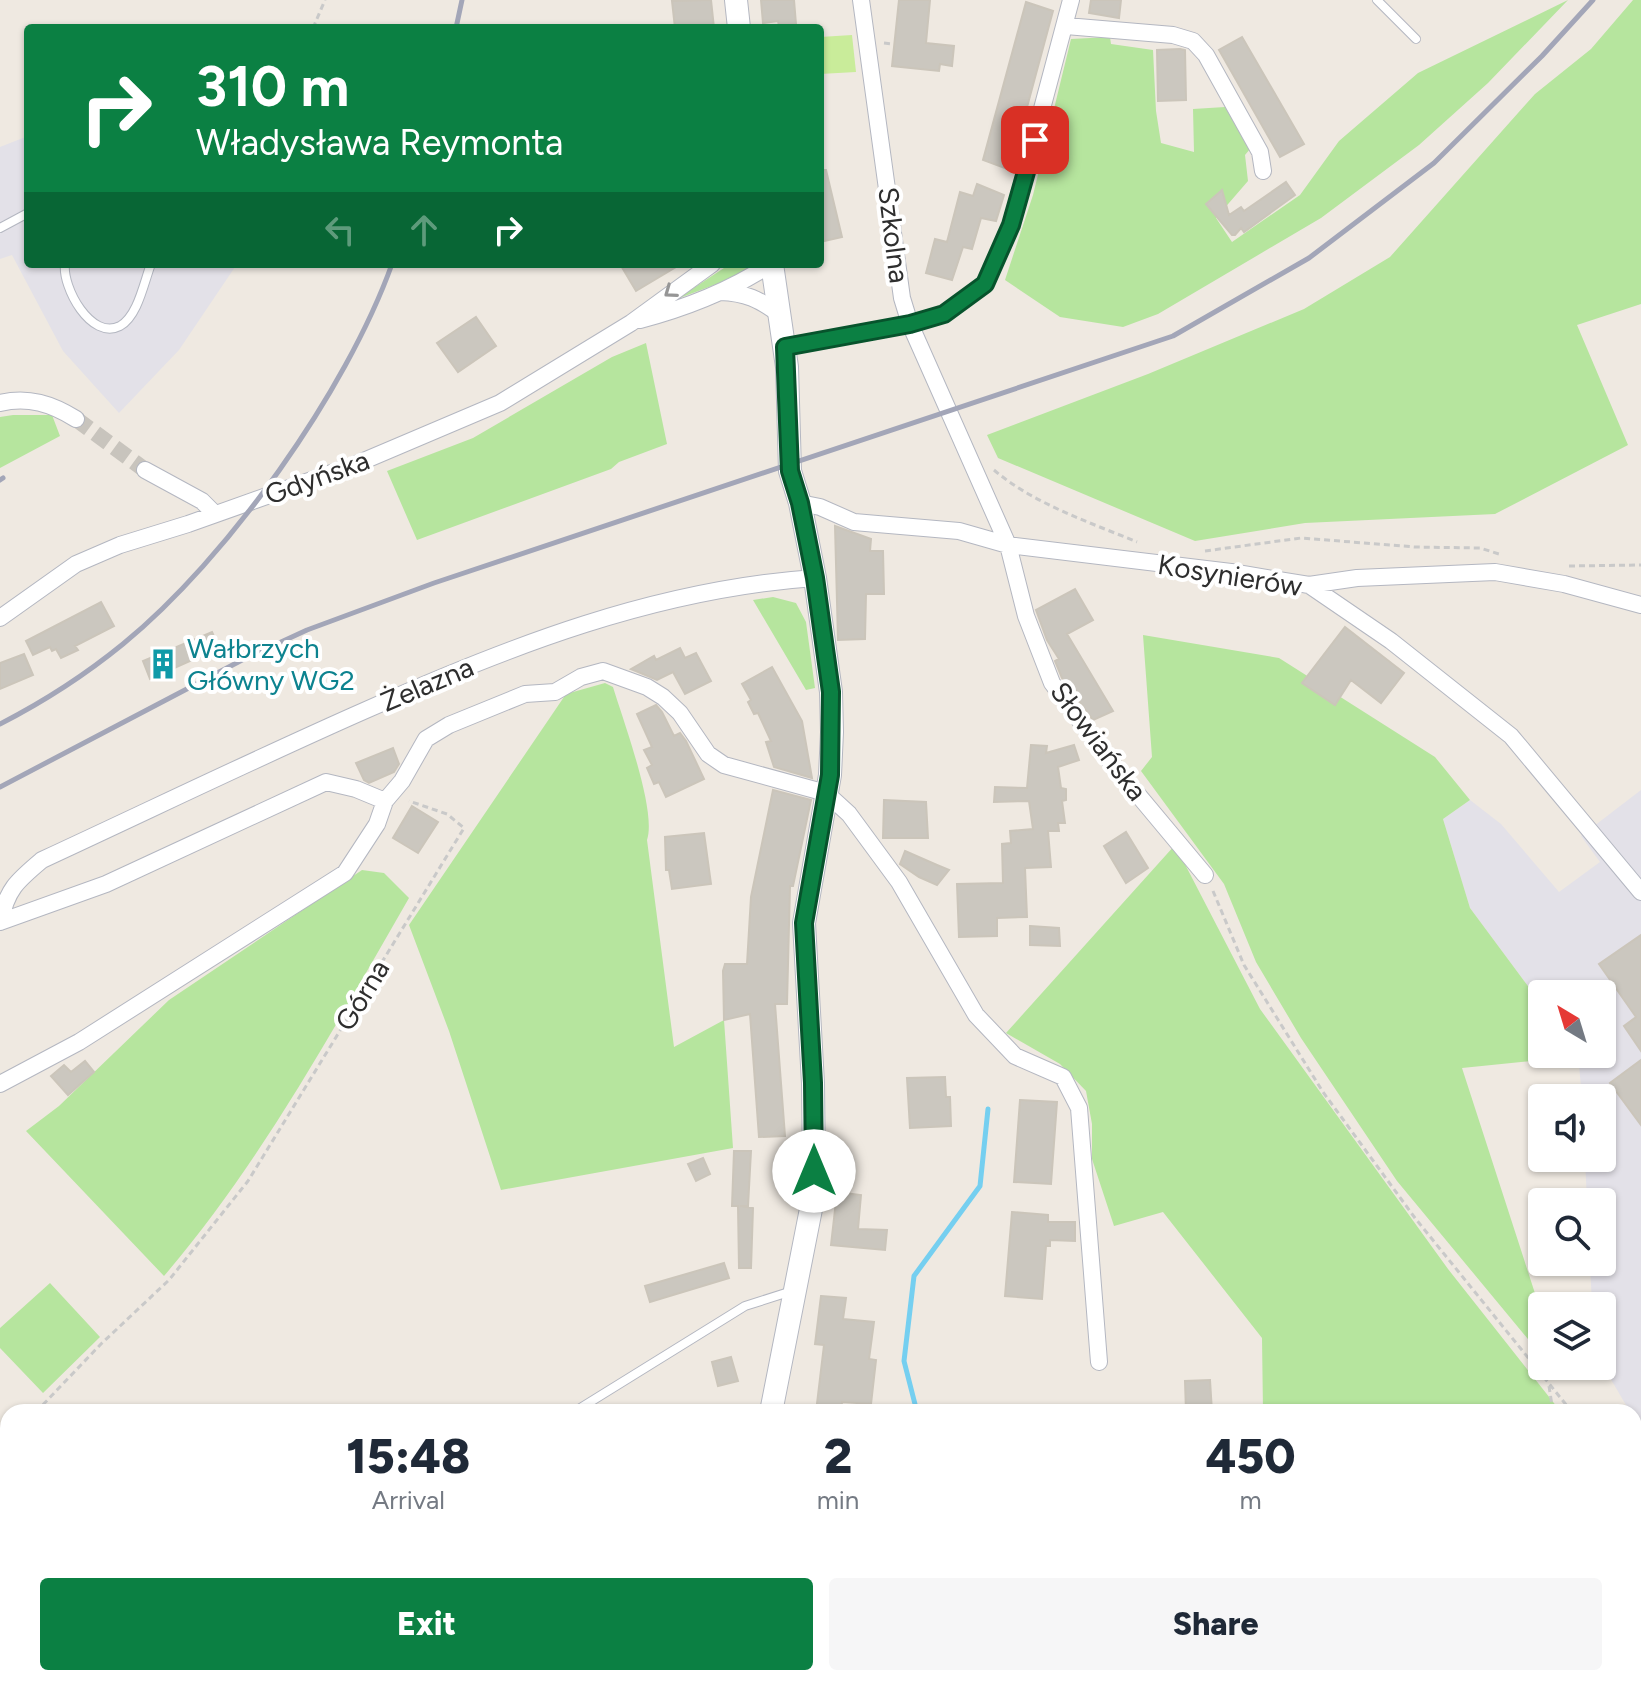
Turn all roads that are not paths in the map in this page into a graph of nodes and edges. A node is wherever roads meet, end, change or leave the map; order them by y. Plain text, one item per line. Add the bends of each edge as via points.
1 (736, 0) edge
2 (861, 0) edge
3 (1071, 0) edge
4 (1377, 0) edge
5 (739, 24) edge
6 (1066, 26) junction
7 (1416, 39) dead end
8 (1263, 171) dead end
9 (24, 215) edge
10 (0, 228) edge
11 (64, 268) edge
12 (150, 268) edge
13 (707, 268) edge
14 (764, 268) edge
15 (773, 268) edge
16 (719, 292) junction
17 (779, 314) junction
18 (631, 323) junction
19 (910, 324) junction
20 (785, 347) junction
21 (0, 403) edge
22 (76, 419) tunnel mouth
23 (145, 470) tunnel mouth
24 (800, 503) junction
25 (215, 514) junction
26 (1008, 545) junction
27 (815, 578) junction
28 (1309, 585) junction
29 (1641, 605) edge
30 (0, 618) edge
31 (826, 793) junction
32 (385, 801) junction
33 (1205, 875) road end
34 (1641, 892) edge
35 (0, 922) edge
36 (0, 1084) edge
37 (795, 1290) junction
38 (1099, 1362) dead end
39 (587, 1404) edge
40 (773, 1404) edge

1 - 5 main road
2 - 19 street, Szkolna via 902,298
3 - 6 street
4 - 7 lane
6 - 8 street via 1193,41 1260,152
6 - 19 street via 1011,225 985,284 944,314
9 - 10 lane
11 - 12 lane via 71,298 105,328 119,327 132,315
13 -> 18 street, Gdyńska
14 - 16 street, Gdyńska
15 - 17 main road
16 - 17 street via 758,298
16 - 18 street, Gdyńska
17 - 20 main road
18 - 25 street, Gdyńska via 500,403 354,465
19 - 20 street
19 - 26 street, Szkolna
20 - 24 main road via 790,471
21 - 22 street via 35,401
23 - 25 street via 202,501
24 - 26 street, Kosynierów via 854,522 959,531
24 - 27 main road
25 - 30 street, Gdyńska via 76,564
26 - 28 street, Kosynierów
26 - 33 street, Słowiańska via 1026,616 1052,683
27 - 31 main road via 831,692
27 - 35 street, Żelazna via 717,589 604,617 430,681 42,860 6,896
28 - 29 street via 1495,572
28 - 34 street, Kosynierów via 1391,641 1511,736
31 - 32 street via 724,765 708,754 663,697 603,671 555,692 525,694 449,725 426,739
31 - 37 main road via 804,923 814,1171
31 - 38 street via 849,814 899,882 976,1015 1015,1056 1063,1077 1079,1108
32 - 35 street via 326,782 106,884
32 - 36 street via 377,824 345,873 79,1042
37 - 39 lane via 745,1306
37 - 40 main road

